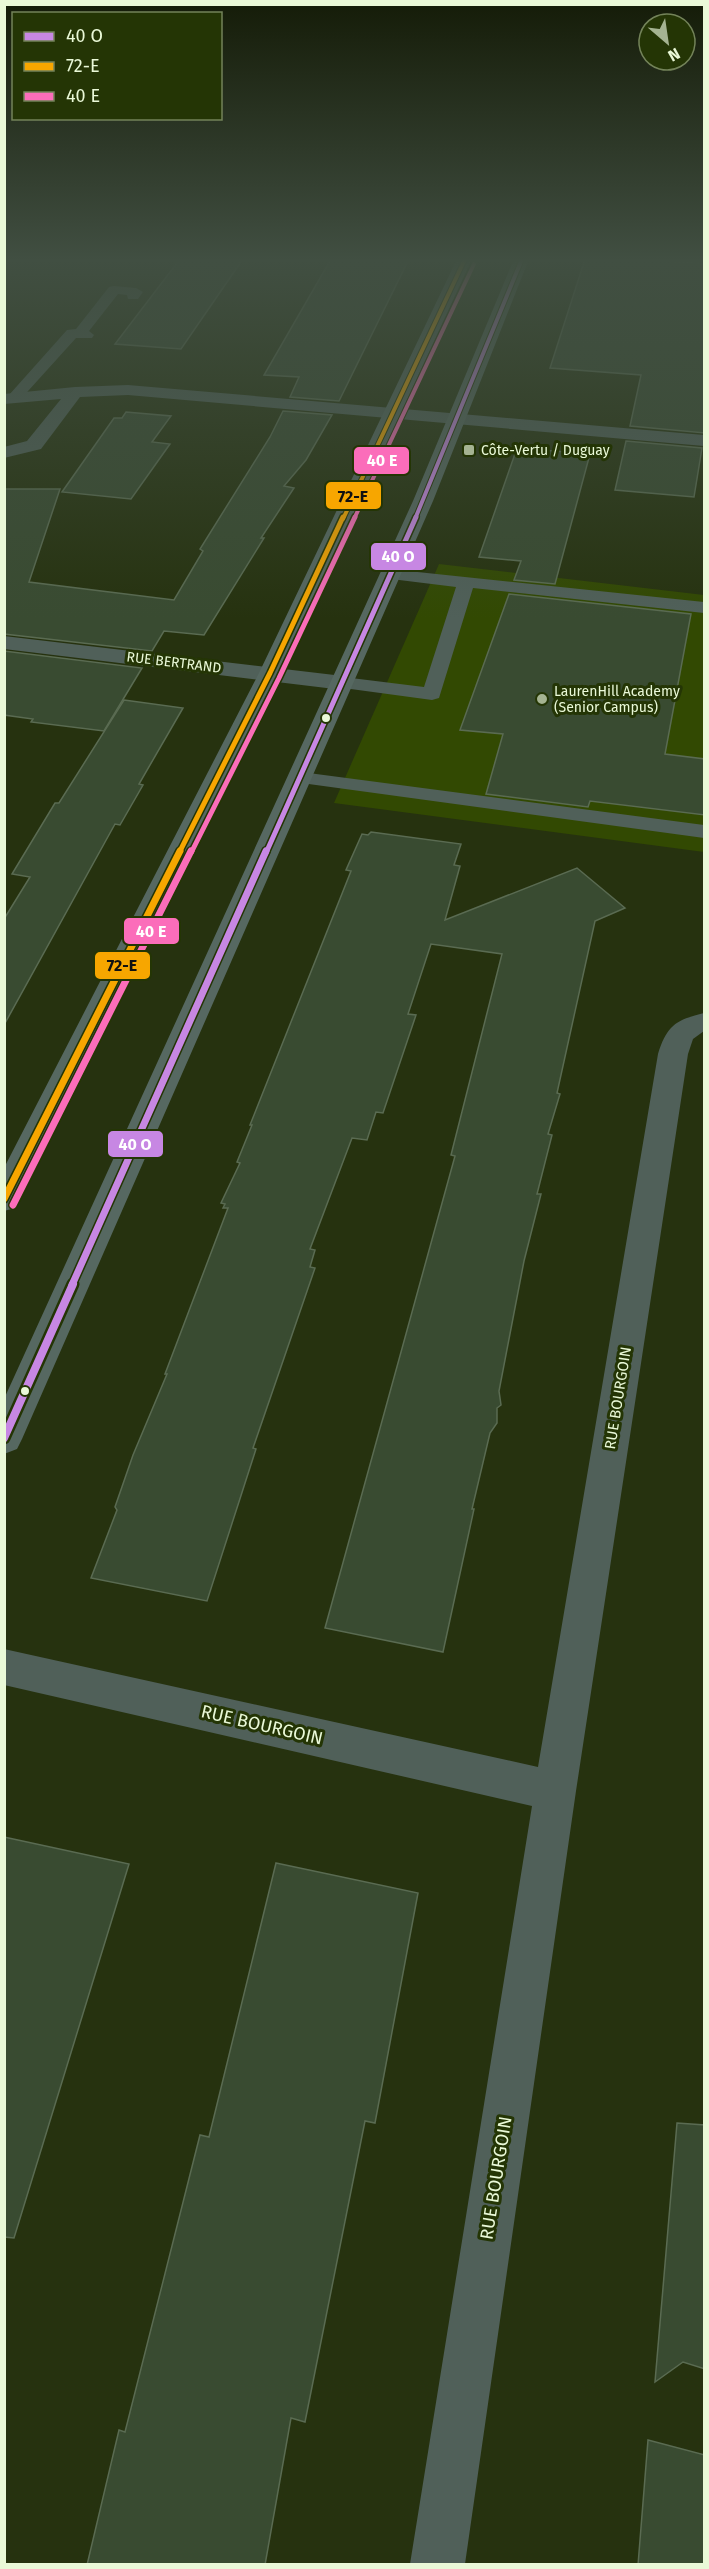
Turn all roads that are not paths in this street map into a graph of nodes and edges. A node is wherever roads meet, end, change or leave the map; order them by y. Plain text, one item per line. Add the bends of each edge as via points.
1 (29, 379) edge
2 (52, 379) edge
3 (407, 379) edge
4 (473, 379) edge
5 (75, 392) junction
6 (39, 395) junction
7 (9, 399) edge
8 (391, 413) junction
9 (457, 418) junction
10 (705, 441) edge
11 (4, 453) edge
12 (389, 574) junction
13 (466, 582) junction
14 (705, 608) edge
15 (4, 642) edge
16 (270, 673) junction
17 (343, 683) junction
18 (301, 778) junction
19 (705, 832) edge
20 (705, 1022) edge
21 (14, 1160) edge
22 (4, 1200) edge
23 (4, 1439) edge
24 (4, 1667) edge
25 (555, 1791) junction
26 (437, 2565) edge

1 - 7 lane
2 - 6 lane
3 - 8 main road
4 - 9 main road
5 - 6 street
5 - 8 street via 128,390
5 - 11 street via 34,445
6 - 7 street
8 - 9 street
8 - 16 main road
9 - 10 street
9 - 12 main road
12 - 13 lane
12 - 17 main road
13 - 14 lane
13 - 17 lane via 432,694
15 - 16 street, RUE BERTRAND
16 - 17 street, RUE BERTRAND
16 - 21 main road
17 - 18 main road
18 - 19 lane
18 - 23 main road
20 - 25 street, RUE BOURGOIN via 690,1025 679,1036 673,1054
21 - 22 main road
24 - 25 street, RUE BOURGOIN
25 - 26 street, RUE BOURGOIN

